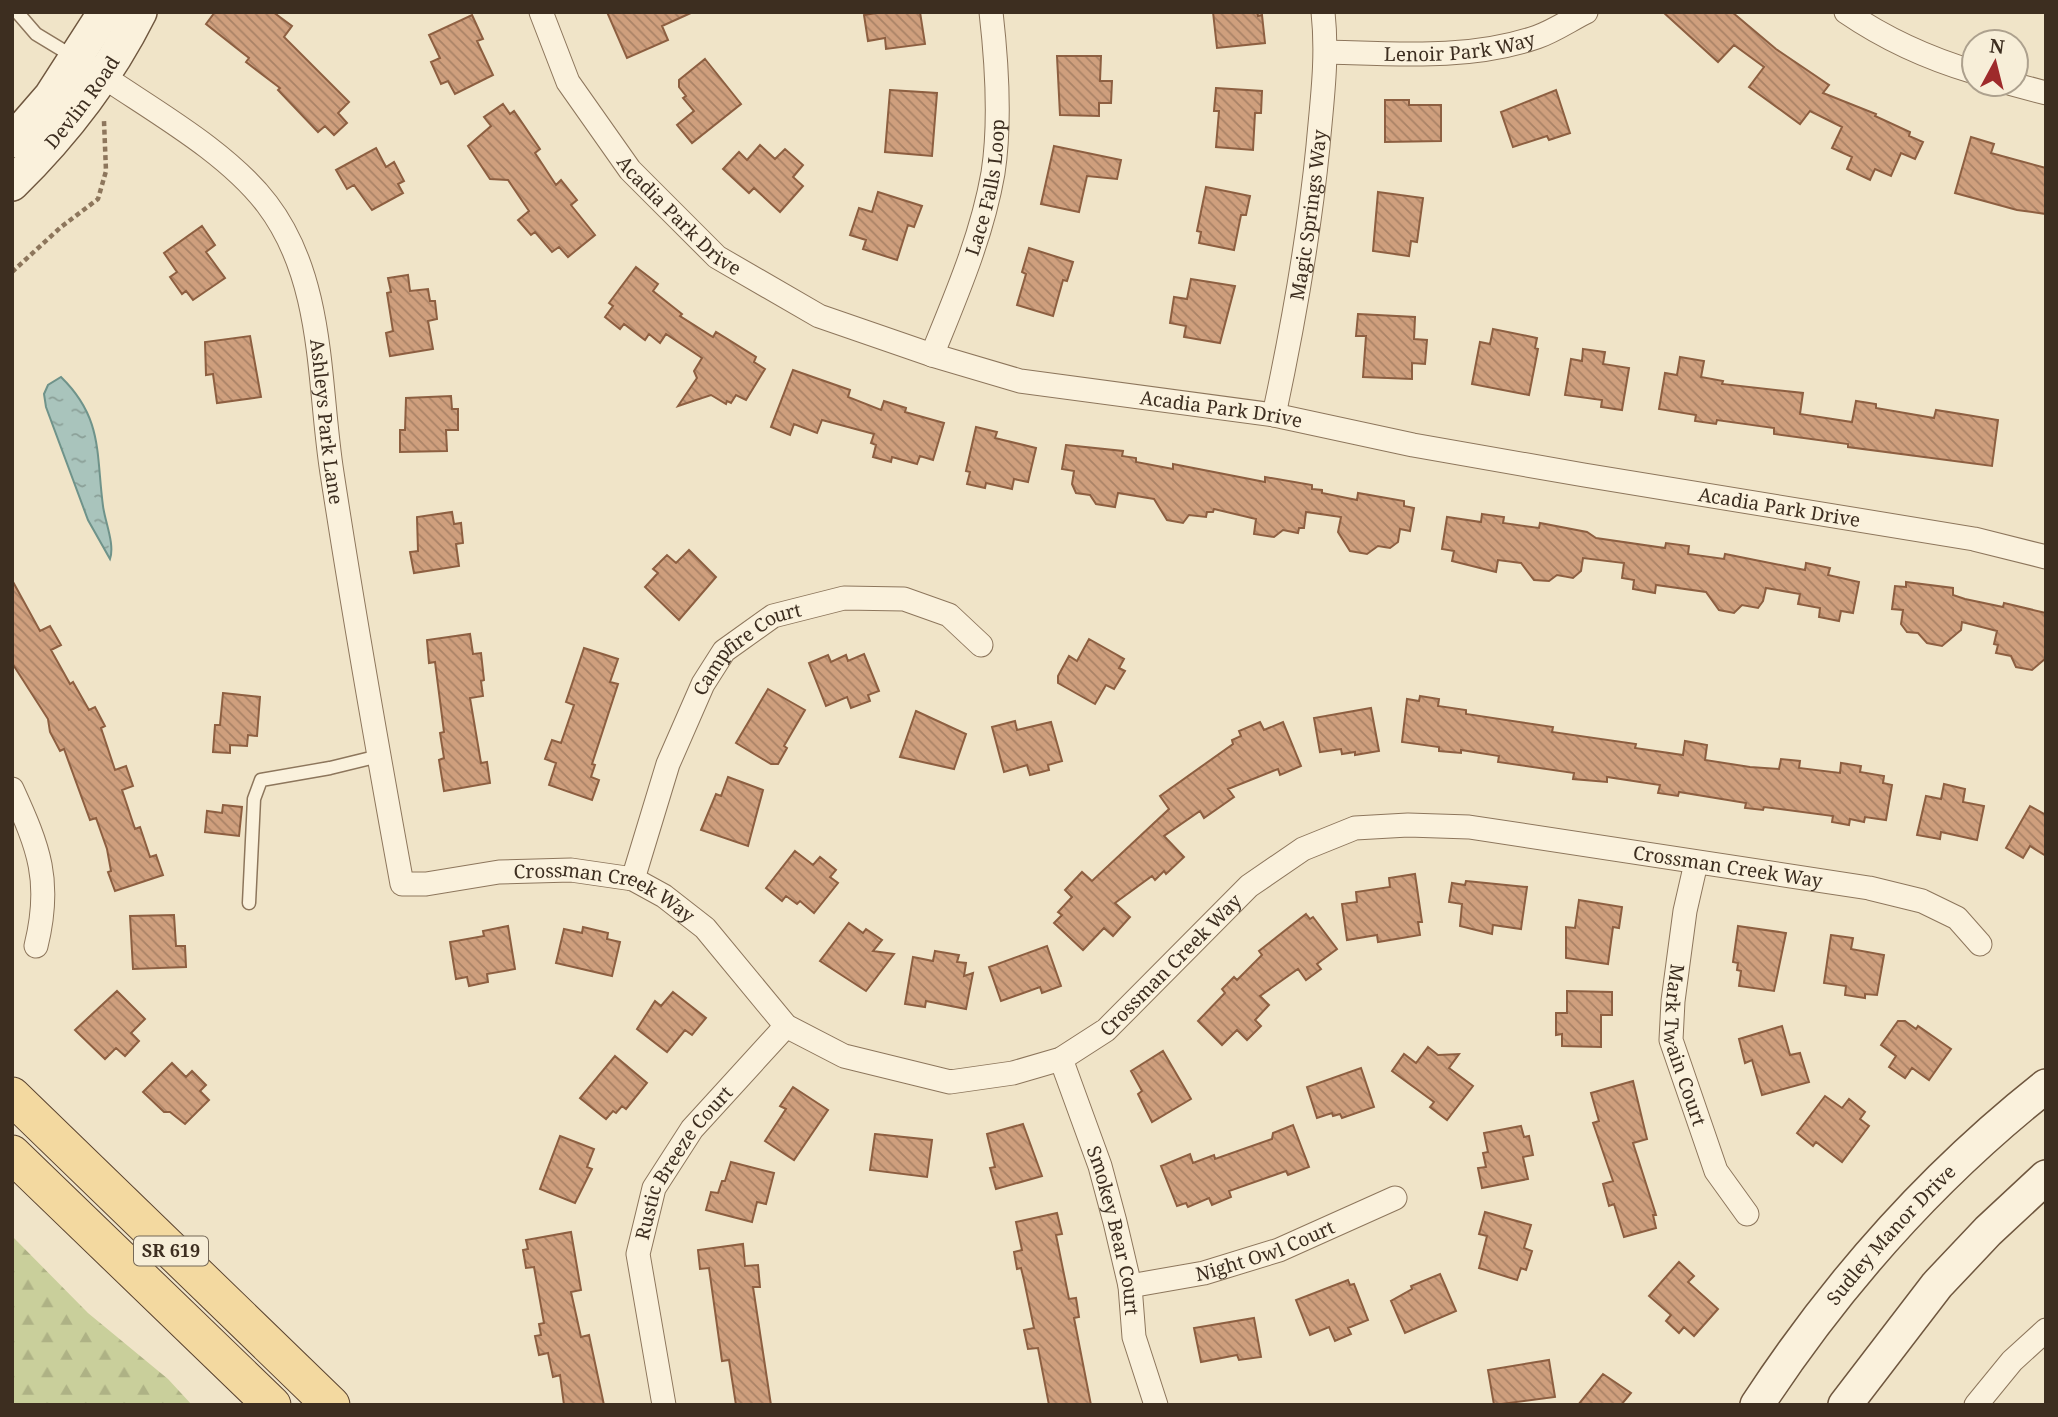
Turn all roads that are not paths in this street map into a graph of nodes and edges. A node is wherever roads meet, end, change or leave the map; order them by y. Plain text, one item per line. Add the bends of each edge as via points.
1 (17, 12) edge
2 (104, 12) edge
3 (140, 12) edge
4 (541, 12) edge
5 (992, 12) edge
6 (1323, 12) edge
7 (1586, 12) edge
8 (1846, 12) edge
9 (1327, 52) junction
10 (1960, 67) edge
11 (90, 68) junction
12 (12, 141) edge
13 (12, 184) edge
14 (932, 355) junction
15 (1274, 415) junction
16 (2046, 557) edge
17 (981, 645) dead end
18 (379, 756) junction
19 (12, 789) edge
20 (1696, 863) junction
21 (633, 879) junction
22 (402, 884) joint
23 (249, 903) dead end
24 (1980, 944) dead end
25 (36, 946) dead end
26 (786, 1026) junction
27 (1061, 1059) junction
28 (2046, 1086) edge
29 (12, 1096) edge
30 (12, 1154) edge
31 (2046, 1177) edge
32 (1395, 1198) dead end
33 (1747, 1214) dead end
34 (1129, 1286) junction
35 (2046, 1329) edge
36 (272, 1405) edge
37 (331, 1405) edge
38 (664, 1405) edge
39 (1156, 1405) edge
40 (1757, 1405) edge
41 (1845, 1405) edge
42 (1976, 1405) edge

1 - 11 lane via 36,34
2 - 11 main road, Devlin Road
3 - 11 main road, Devlin Road
4 - 14 street, Acadia Park Drive via 568,82 630,170 717,257 818,316
5 - 14 street, Lace Falls Loop via 997,71 993,172 966,271
6 - 9 street, Magic Springs Way
7 - 9 street, Lenoir Park Way via 1539,37 1483,51
8 - 10 street
9 - 15 street, Magic Springs Way via 1313,194
11 - 12 main road, Devlin Road via 51,96
11 - 13 main road, Devlin Road via 35,162
11 - 18 street, Ashleys Park Lane via 240,174 268,205 291,250 320,344 331,469
14 - 15 street, Acadia Park Drive via 1020,381
15 - 16 street, Acadia Park Drive via 1413,445 1974,539
17 - 21 street, Campfire Court via 949,615 904,599 844,598 773,616 724,651 703,684 668,764
18 - 22 street, Ashleys Park Lane
18 - 23 lane via 261,780 254,799
19 - 25 street via 44,879
20 - 24 street, Crossman Creek Way via 1869,888 1922,901 1957,918
20 - 27 street, Crossman Creek Way via 1469,827 1355,828 1303,849 1249,886 1106,1030
20 - 33 street, Mark Twain Court via 1682,937 1671,1040 1716,1171
21 - 22 street, Crossman Creek Way via 571,870 499,872
21 - 26 street, Crossman Creek Way via 705,928
26 - 27 street, Crossman Creek Way via 844,1056 950,1082 1013,1073
26 - 38 street, Rustic Breeze Court via 692,1129 654,1188 638,1254
27 - 34 street, Smokey Bear Court via 1100,1166
28 - 40 main road, Sudley Manor Drive via 1910,1208 1852,1275
29 - 37 main road, SR 619
30 - 36 main road, SR 619
31 - 41 main road via 1937,1284
32 - 34 street, Night Owl Court via 1279,1250 1205,1273
34 - 39 street, Smokey Bear Court via 1134,1337
35 - 42 street

